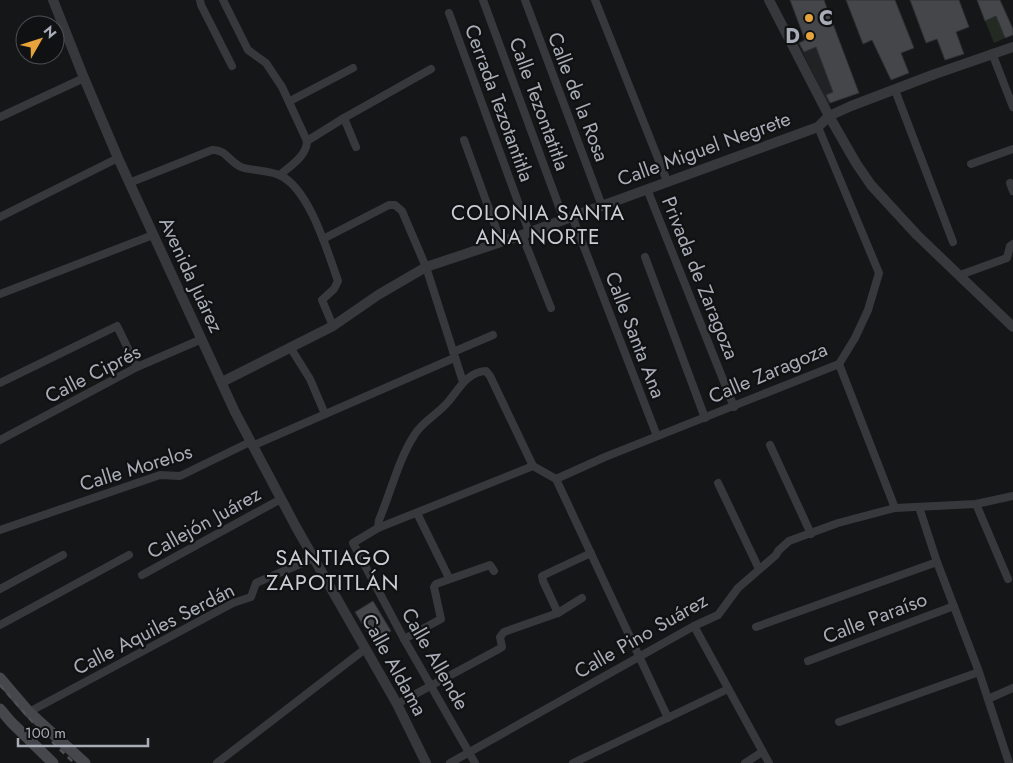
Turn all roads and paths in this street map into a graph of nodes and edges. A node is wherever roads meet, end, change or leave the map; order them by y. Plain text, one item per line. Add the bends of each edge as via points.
1 (53, 0) edge
2 (200, 0) edge
3 (223, 0) edge
4 (483, 0) edge
5 (524, 0) edge
6 (595, 0) edge
7 (769, 0) edge
8 (449, 13) dead end
9 (1013, 47) edge
10 (992, 53) junction
11 (232, 66) dead end
12 (353, 68) dead end
13 (431, 69) dead end
14 (84, 78) junction
15 (896, 90) junction
16 (290, 101) junction
17 (1013, 107) edge
18 (829, 116) junction
19 (0, 117) edge
20 (344, 118) junction
21 (818, 127) junction
22 (464, 140) dead end
23 (308, 141) junction
24 (356, 147) dead end
25 (1013, 149) edge
26 (118, 158) junction
27 (971, 164) dead end
28 (280, 175) junction
29 (667, 182) junction
30 (129, 183) junction
31 (1010, 183) dead end
32 (647, 189) junction
33 (1013, 191) edge
34 (602, 206) junction
35 (0, 217) edge
36 (568, 218) junction
37 (526, 233) junction
38 (153, 235) junction
39 (324, 239) junction
40 (501, 242) junction
41 (953, 242) dead end
42 (1013, 244) edge
43 (645, 257) dead end
44 (426, 267) junction
45 (960, 275) junction
46 (0, 294) edge
47 (551, 308) dead end
48 (1012, 325) edge
49 (332, 326) junction
50 (493, 335) dead end
51 (202, 340) junction
52 (290, 347) junction
53 (454, 355) junction
54 (839, 364) junction
55 (138, 367) junction
56 (222, 382) junction
57 (463, 382) junction
58 (0, 383) edge
59 (734, 407) junction
60 (325, 414) junction
61 (706, 418) junction
62 (657, 436) junction
63 (0, 440) edge
64 (251, 444) junction
65 (770, 445) dead end
66 (532, 466) junction
67 (556, 479) junction
68 (718, 483) dead end
69 (1013, 496) edge
70 (281, 500) junction
71 (976, 504) junction
72 (918, 507) junction
73 (895, 508) junction
74 (417, 513) junction
75 (378, 528) junction
76 (0, 530) edge
77 (811, 534) junction
78 (590, 553) junction
79 (63, 555) dead end
80 (129, 556) dead end
81 (314, 558) junction
82 (937, 562) junction
83 (759, 569) junction
84 (494, 571) dead end
85 (142, 575) dead end
86 (450, 578) junction
87 (1008, 579) dead end
88 (0, 590) edge
89 (582, 598) dead end
90 (954, 606) junction
91 (558, 613) junction
92 (0, 625) edge
93 (694, 626) junction
94 (756, 627) dead end
95 (404, 639) junction
96 (365, 649) junction
97 (639, 658) junction
98 (808, 662) dead end
99 (979, 672) junction
100 (0, 678) edge
101 (430, 685) junction
102 (1013, 688) edge
103 (728, 689) junction
104 (988, 699) junction
105 (396, 704) junction
106 (0, 709) edge
107 (29, 712) junction
108 (668, 718) junction
109 (839, 722) dead end
110 (470, 752) junction
111 (762, 752) junction
112 (53, 763) edge
113 (85, 763) edge
114 (217, 763) edge
115 (426, 763) edge
116 (450, 763) edge
117 (476, 763) edge
118 (573, 763) edge
119 (745, 763) edge
120 (769, 763) edge
121 (1009, 763) edge

1 - 14 street, Avenida Juárez
2 - 11 street
3 - 16 street via 248,50 266,64
4 - 36 street, Calle Tezontatitla
5 - 34 street, Calle de la Rosa
6 - 29 street
7 - 18 street
8 - 37 street, Cerrada Tezotantitla
9 - 10 street, Calle Miguel Negrete
10 - 15 street, Calle Miguel Negrete
10 - 17 street
12 - 16 street
13 - 20 street
14 - 19 street
14 - 26 street, Avenida Juárez
15 - 18 street, Calle Miguel Negrete
15 - 41 street
16 - 23 street
18 - 21 street, Calle Miguel Negrete
18 - 45 street via 871,185
20 - 23 street
20 - 24 street
21 - 29 street, Calle Miguel Negrete
21 - 54 street, Calle Zaragoza via 879,273 868,310
22 - 40 street
23 - 28 street via 304,153
25 - 27 street
26 - 30 street, Avenida Juárez
26 - 35 street
28 - 30 street via 236,165 223,151 212,150
28 - 39 street via 308,206
29 - 32 street, Calle Miguel Negrete
30 - 38 street, Avenida Juárez
31 - 33 street
32 - 34 street, Calle Miguel Negrete
32 - 59 street, Privada de Zaragoza
34 - 36 street, Calle Miguel Negrete
36 - 37 street, Calle Miguel Negrete
36 - 62 street, Calle Santa Ana
37 - 40 street, Calle Miguel Negrete
37 - 47 street, Cerrada Tezotantitla
38 - 46 street
38 - 51 street, Avenida Juárez
39 - 44 street via 389,205 396,205 402,211
39 - 49 street via 338,281 338,285 322,300
40 - 44 street, Calle Miguel Negrete
42 - 45 street via 1007,258
43 - 61 street
44 - 49 street, Calle Miguel Negrete
44 - 53 street
45 - 48 street
49 - 52 street, Calle Miguel Negrete
50 - 53 street, Calle Morelos
51 - 55 street, Calle Ciprés
51 - 56 street, Avenida Juárez
52 - 56 street, Calle Miguel Negrete
52 - 60 street via 310,379
53 - 57 street
53 - 60 street, Calle Morelos
54 - 59 street, Calle Zaragoza
54 - 73 street
55 - 58 street via 117,326
55 - 63 street, Calle Ciprés
56 - 64 street, Avenida Juárez
57 - 66 street via 486,371
57 - 75 street via 448,402 414,434
59 - 61 street, Calle Zaragoza
60 - 64 street, Calle Morelos
61 - 62 street, Calle Zaragoza
62 - 67 street, Calle Zaragoza
64 - 70 street, Avenida Juárez
64 - 76 street, Calle Morelos via 180,476 160,475
65 - 77 street
66 - 67 street
66 - 74 street
67 - 78 street
68 - 83 street
69 - 71 street, Calle Pino Suárez
70 - 81 street, Avenida Juárez
70 - 85 street, Callejón Juárez
71 - 72 street, Calle Pino Suárez
71 - 87 street
72 - 73 street, Calle Pino Suárez
72 - 82 street
73 - 77 street, Calle Pino Suárez via 838,523
74 - 75 street
74 - 86 street
75 - 95 street, Calle Allende via 353,543
77 - 83 street, Calle Pino Suárez via 789,541
78 - 91 street via 542,576
78 - 97 street
79 - 88 street
80 - 92 street
81 - 96 street, Calle Aldama
81 - 107 street, Calle Aquiles Serdán via 256,584 251,597 233,603
82 - 90 street
82 - 94 street
83 - 93 street, Calle Pino Suárez via 738,588 718,615
84 - 86 street via 490,565
86 - 95 street via 434,586 441,619
89 - 91 street
90 - 98 street, Calle Paraíso
90 - 99 street
91 - 101 street via 504,632 500,637 502,647
93 - 97 street, Calle Pino Suárez
93 - 103 street
95 - 101 street, Calle Allende
96 - 105 street, Calle Aldama
96 - 114 street
97 - 108 street
97 - 110 street, Calle Pino Suárez
99 - 104 street
99 - 109 street
100 - 107 main road
101 - 105 street
101 - 110 street, Calle Allende
102 - 104 street
103 - 108 street
103 - 111 street
104 - 121 street
105 - 115 street, Calle Aldama
106 - 112 main road
107 - 113 main road
108 - 118 street
110 - 116 street, Calle Pino Suárez
110 - 117 street, Calle Allende
111 - 119 street
111 - 120 street

